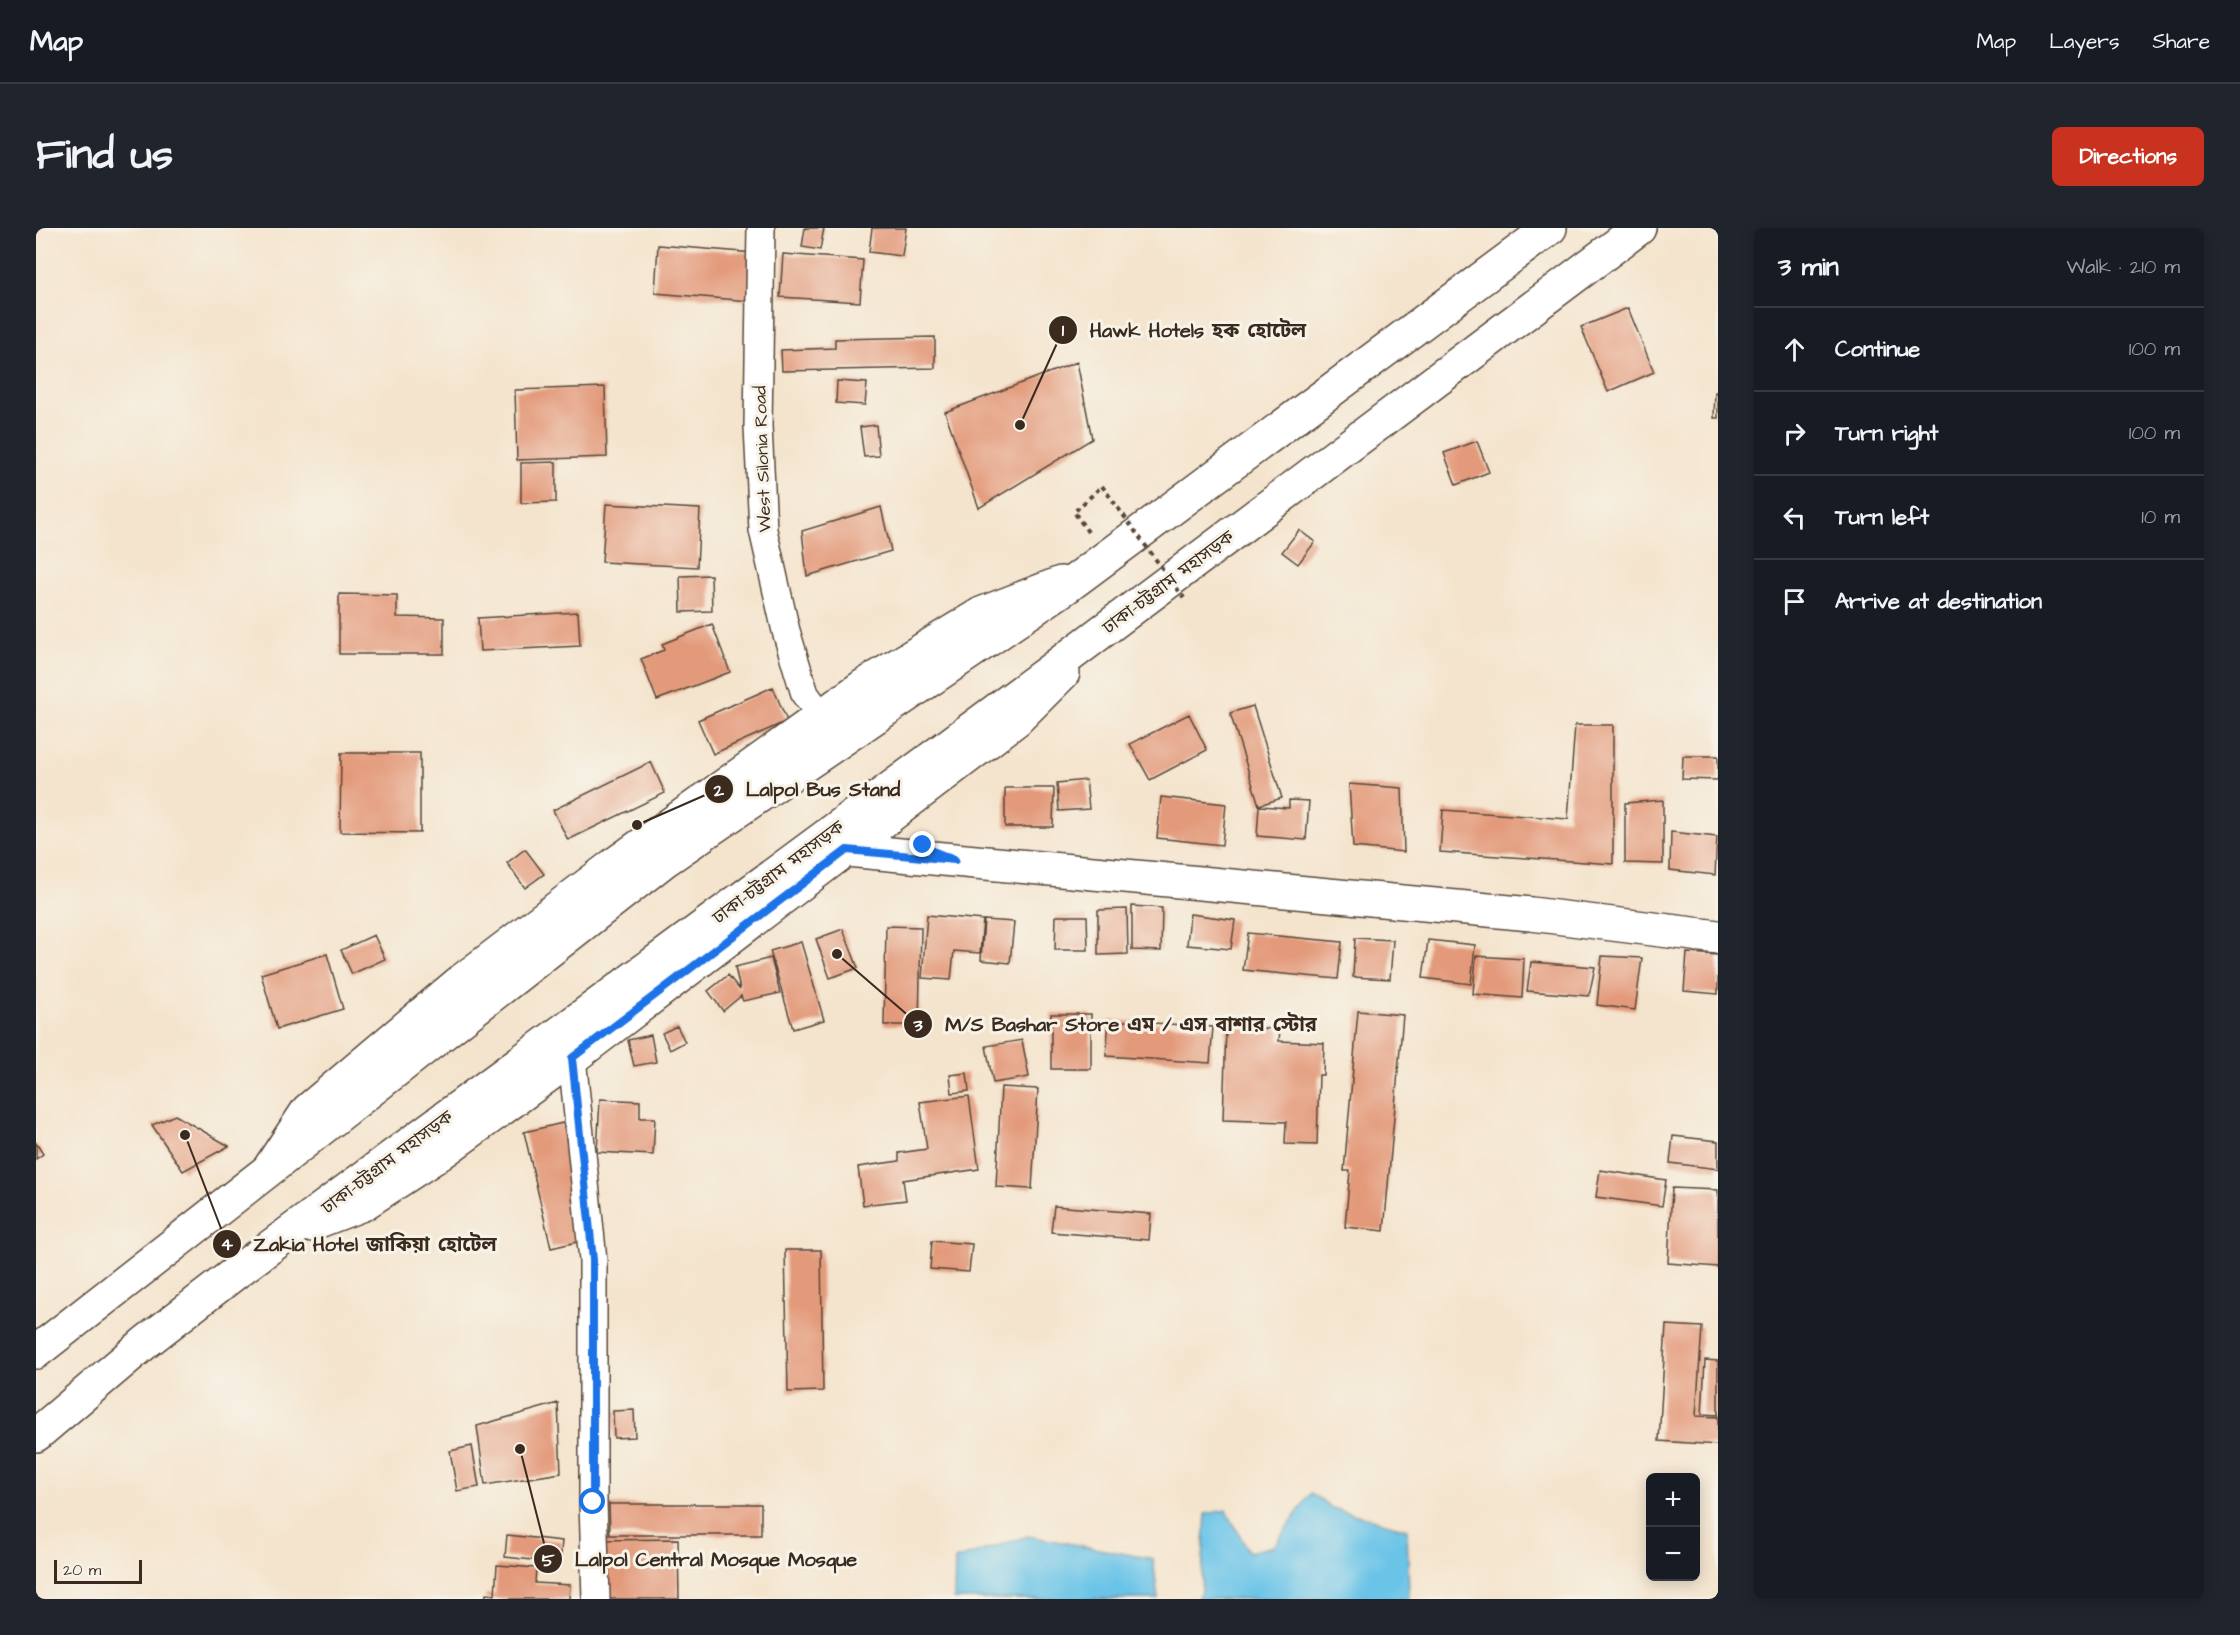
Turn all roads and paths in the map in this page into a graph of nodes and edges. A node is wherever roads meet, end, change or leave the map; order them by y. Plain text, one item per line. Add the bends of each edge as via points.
1 (761, 228) edge
2 (1550, 228) edge
3 (1639, 228) edge
4 (1095, 565) junction
5 (1184, 598) dead end
6 (1109, 627) junction
7 (821, 716) junction
8 (921, 794) junction
9 (847, 850) junction
10 (955, 860) junction
11 (1718, 937) edge
12 (572, 1058) junction
13 (269, 1170) junction
14 (295, 1230) junction
15 (36, 1352) edge
16 (36, 1435) edge
17 (596, 1599) edge

1 - 7 street, West Silonia Road via 758,426 763,530 805,694
2 - 4 main road
3 - 6 main road, ঢাকা-চট্টগ্রাম মহাসড়ক
4 - 5 path, bridge via 1074,512 1102,486
4 - 7 main road via 981,614
4 - 13 main road via 665,860
6 - 8 main road via 1016,720
6 - 14 main road, ঢাকা-চট্টগ্রাম মহাসড়ক
7 - 13 main road via 460,981 308,1110
8 - 9 main road
8 - 10 main road via 914,816 915,831 923,845
9 - 10 main road
9 - 12 main road
10 - 11 main road via 1519,913
12 - 14 main road via 363,1204
12 - 17 street via 593,1260
13 - 15 main road
14 - 16 main road, ঢাকা-চট্টগ্রাম মহাসড়ক via 146,1342

